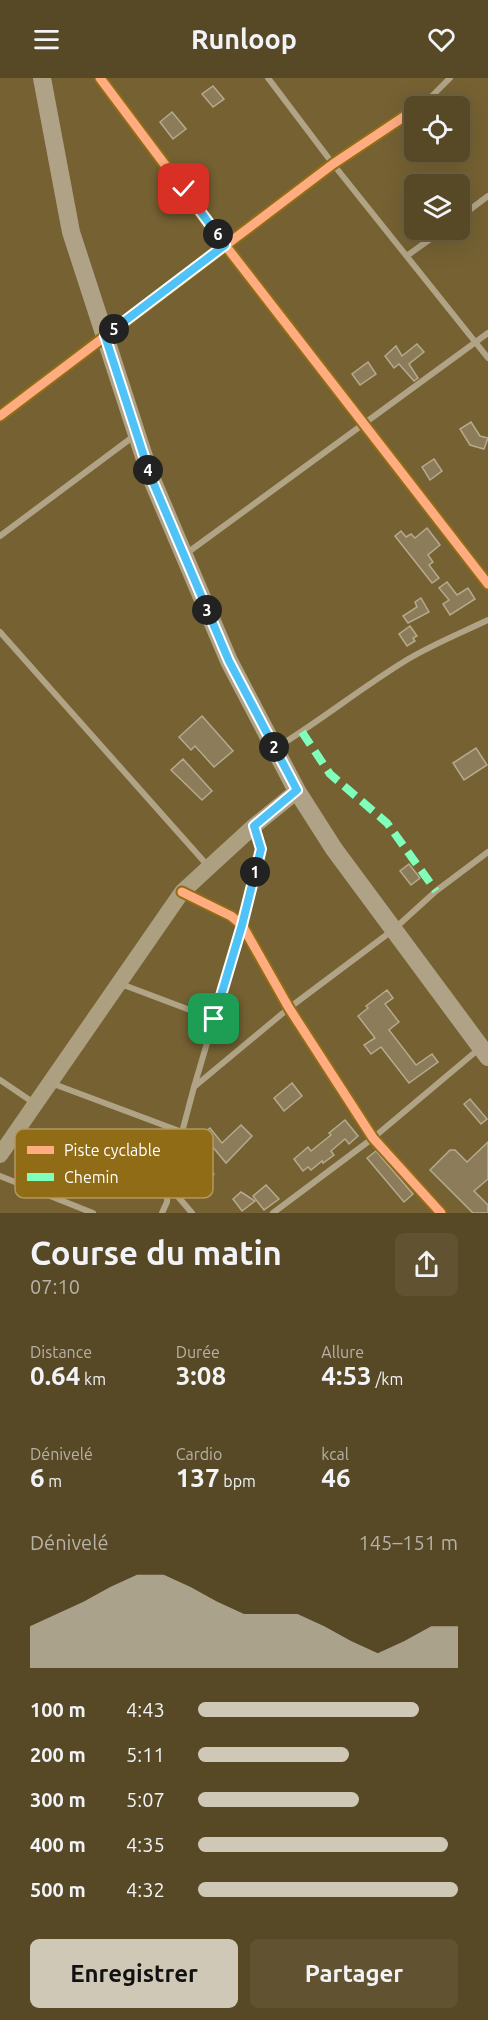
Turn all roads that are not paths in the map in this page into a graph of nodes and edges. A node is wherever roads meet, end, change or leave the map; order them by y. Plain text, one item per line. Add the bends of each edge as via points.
1 (42, 78) edge
2 (100, 78) edge
3 (268, 78) edge
4 (450, 78) edge
5 (432, 96) edge
6 (404, 117) edge
7 (333, 164) junction
8 (488, 196) edge
9 (470, 210) edge
10 (429, 240) edge
11 (225, 245) junction
12 (408, 255) junction
13 (488, 333) edge
14 (105, 336) junction
15 (475, 342) junction
16 (488, 358) edge
17 (0, 416) edge
18 (365, 423) junction
19 (136, 434) junction
20 (0, 536) edge
21 (184, 555) junction
22 (488, 584) edge
23 (488, 620) edge
24 (0, 632) edge
25 (275, 748) junction
26 (297, 790) junction
27 (254, 826) junction
28 (488, 852) edge
29 (208, 867) junction
30 (182, 892) junction
31 (242, 925) junction
32 (393, 930) junction
33 (118, 983) junction
34 (289, 1008) junction
35 (214, 1019) junction
36 (486, 1049) edge
37 (0, 1080) edge
38 (50, 1083) junction
39 (194, 1087) junction
40 (36, 1104) junction
41 (18, 1129) edge
42 (174, 1129) edge
43 (183, 1129) edge
44 (15, 1134) edge
45 (373, 1138) junction
46 (0, 1155) edge
47 (0, 1176) edge
48 (15, 1182) edge
49 (55, 1198) edge
50 (166, 1198) edge
51 (179, 1198) edge
52 (93, 1213) edge
53 (162, 1213) edge
54 (192, 1213) edge
55 (273, 1213) edge
56 (441, 1213) edge

1 - 14 main road via 71,232
2 - 11 street
3 - 7 street
4 - 5 street
6 - 7 street
7 - 11 street
7 - 12 street
8 - 9 street
10 - 12 street
11 - 14 street
11 - 18 street
12 - 15 street
13 - 15 street
14 - 17 street
14 - 19 main road
15 - 16 street
15 - 18 street
18 - 21 street
18 - 22 street
19 - 20 street
19 - 21 main road
21 - 25 main road via 229,661
23 - 25 street via 409,659
24 - 29 street
25 - 26 main road
26 - 27 main road
26 - 32 main road
27 - 29 main road
27 - 31 street via 261,849
28 - 32 street
29 - 30 main road
30 - 31 street
30 - 33 main road
31 - 34 street
31 - 35 street
32 - 34 street
32 - 36 main road
33 - 35 street
33 - 38 main road
34 - 39 street
34 - 45 street
35 - 39 street
36 - 45 street
37 - 40 street
38 - 40 main road
38 - 42 street
39 - 43 street
40 - 41 main road
44 - 46 main road
45 - 55 street
45 - 56 street
47 - 48 street
49 - 52 street
50 - 53 street
51 - 54 street

